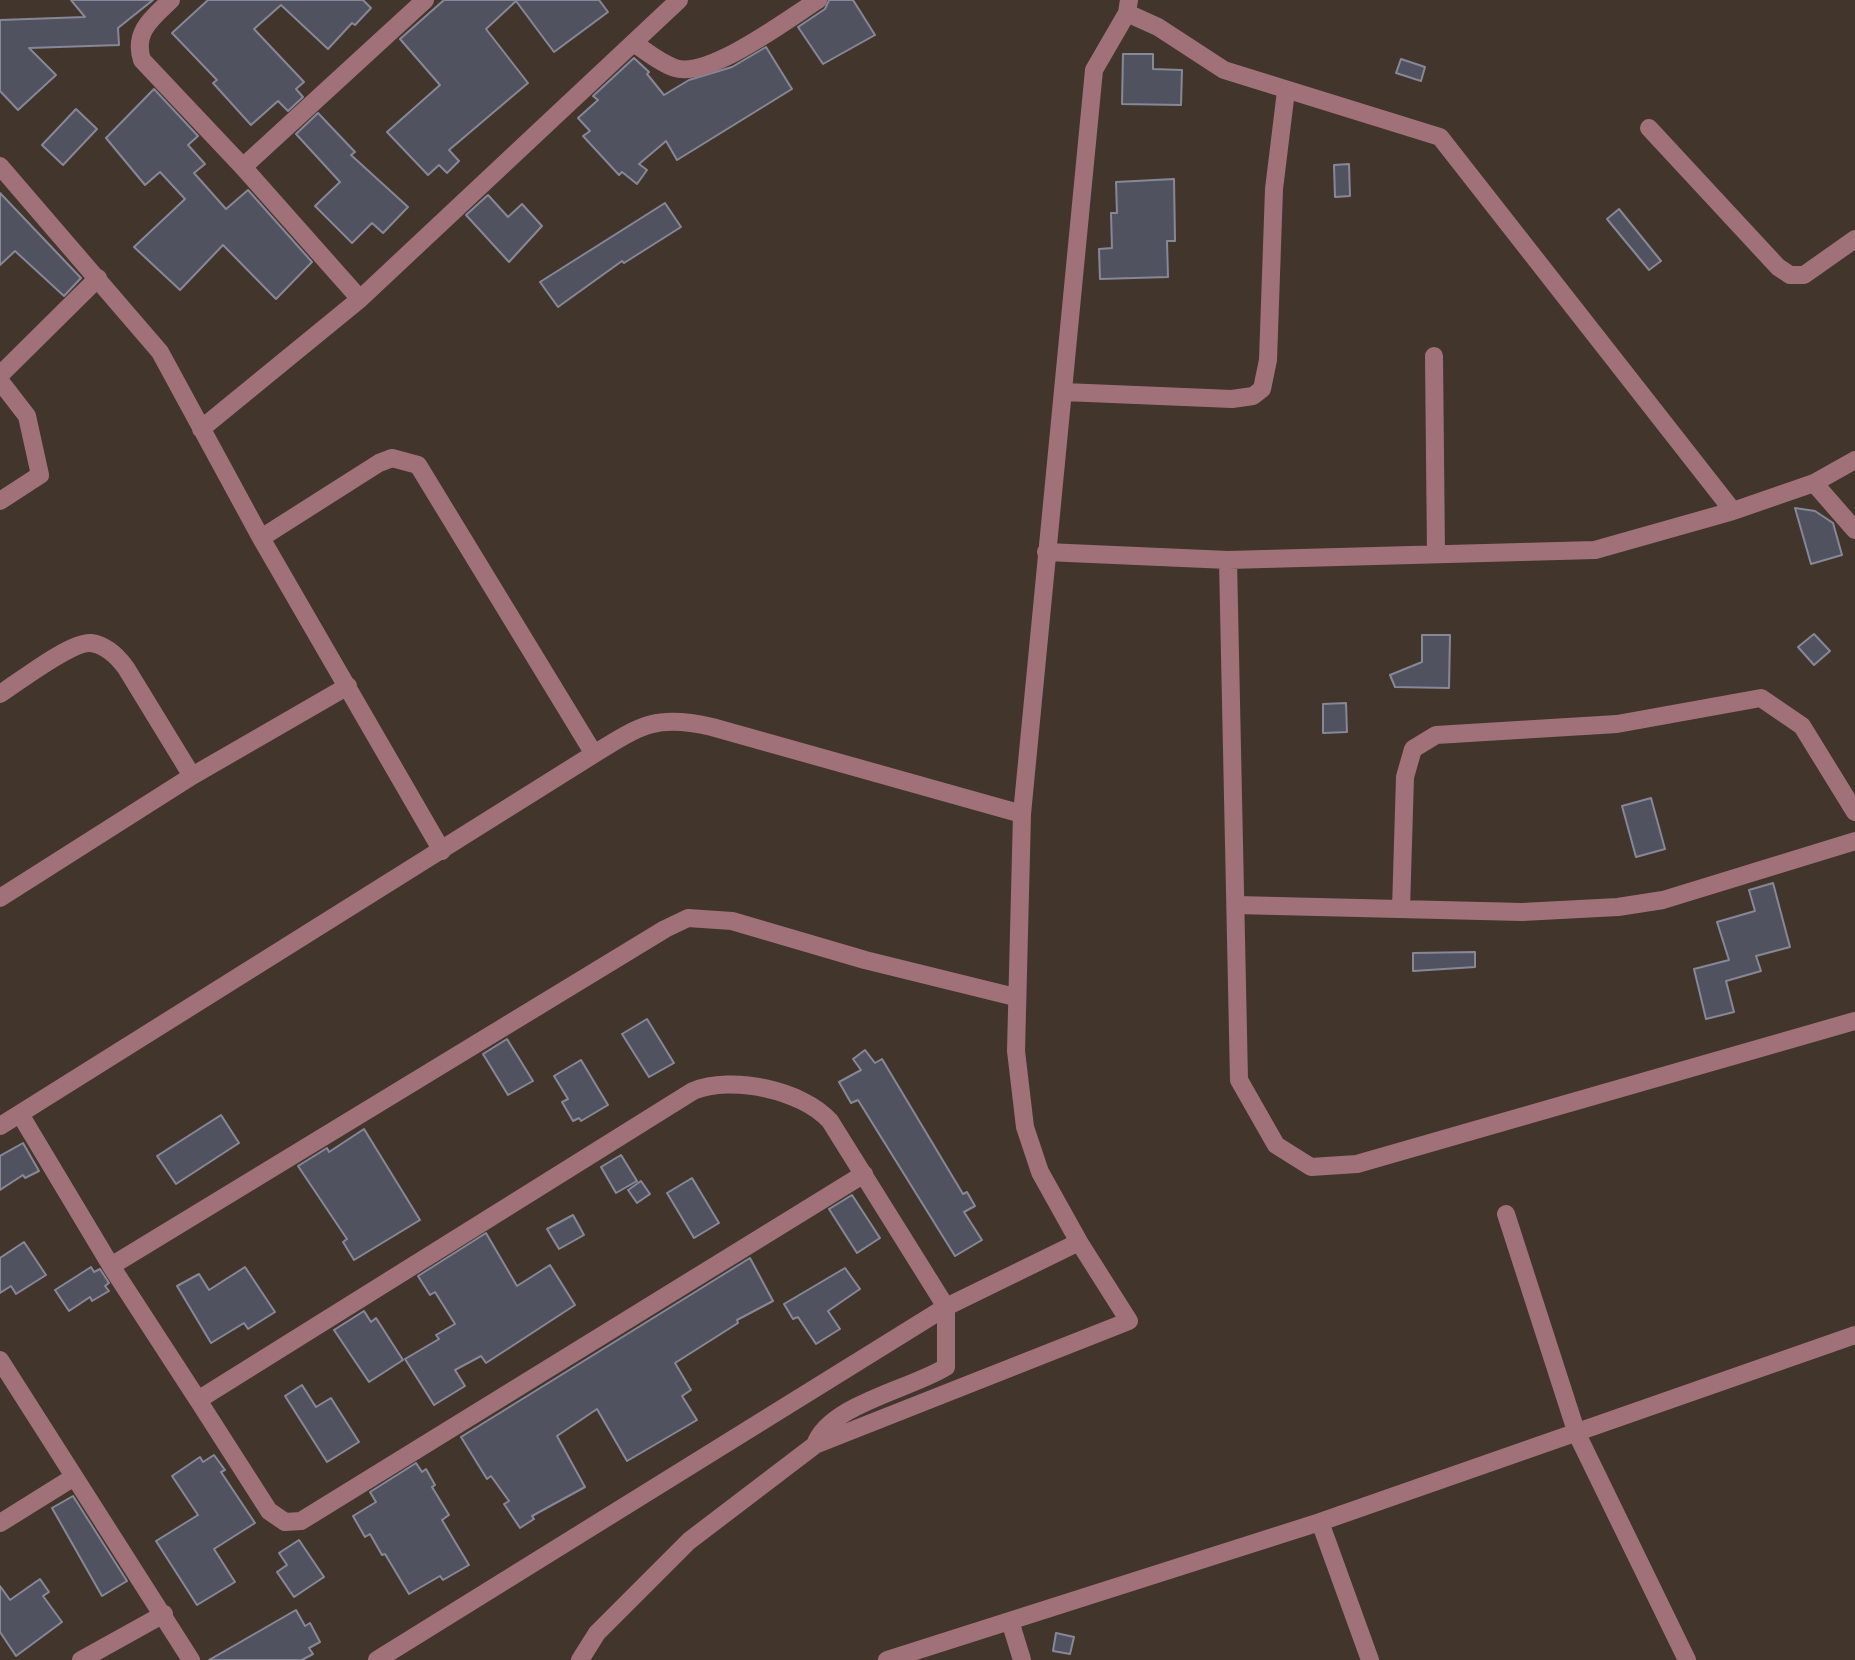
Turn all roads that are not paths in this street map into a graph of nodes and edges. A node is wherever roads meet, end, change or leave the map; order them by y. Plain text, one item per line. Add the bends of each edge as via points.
1 (171, 0) edge
2 (425, 0) edge
3 (679, 0) edge
4 (818, 0) edge
5 (1128, 6) edge
6 (634, 43) junction
7 (1286, 91) junction
8 (1649, 128) dead end
9 (0, 166) edge
10 (243, 167) junction
11 (1855, 239) edge
12 (98, 278) junction
13 (360, 299) junction
14 (1434, 356) dead end
15 (0, 375) edge
16 (0, 381) edge
17 (1064, 392) junction
18 (201, 429) junction
19 (1855, 460) edge
20 (1814, 483) junction
21 (0, 502) edge
22 (1733, 511) junction
23 (1855, 530) edge
24 (261, 538) junction
25 (1046, 552) junction
26 (1436, 554) junction
27 (1228, 560) junction
28 (348, 686) junction
29 (0, 694) edge
30 (594, 754) junction
31 (192, 776) junction
32 (1855, 812) edge
33 (1022, 814) junction
34 (1855, 841) edge
35 (442, 851) junction
36 (0, 898) edge
37 (1236, 905) junction
38 (1401, 909) junction
39 (1015, 997) junction
40 (1855, 1021) edge
41 (20, 1114) junction
42 (0, 1126) edge
43 (863, 1174) junction
44 (1506, 1214) dead end
45 (1079, 1242) junction
46 (111, 1266) junction
47 (946, 1307) junction
48 (1855, 1335) edge
49 (0, 1360) edge
50 (198, 1400) junction
51 (1577, 1434) junction
52 (815, 1445) junction
53 (74, 1477) junction
54 (1320, 1522) junction
55 (0, 1523) edge
56 (164, 1614) junction
57 (1010, 1621) junction
58 (81, 1660) edge
59 (191, 1660) edge
60 (377, 1660) edge
61 (580, 1660) edge
62 (887, 1660) edge
63 (1022, 1660) edge
64 (1370, 1660) edge
65 (1686, 1660) edge

1 - 10 street via 141,32 142,60
2 - 10 street
3 - 6 street
4 - 6 street via 720,60 691,70 659,61
5 - 7 street via 1224,70
5 - 17 street via 1094,69
6 - 13 street
7 - 17 street via 1274,189 1268,360 1262,389 1233,399
7 - 22 street via 1440,137
8 - 11 street via 1790,275 1804,275
9 - 12 street
10 - 13 street
12 - 15 street
12 - 18 street via 160,352
13 - 18 street
14 - 26 street
16 - 21 street via 27,416 40,475
17 - 25 street
18 - 24 street
19 - 20 street
20 - 22 street
20 - 23 street
22 - 26 street via 1595,550
24 - 28 street
24 - 30 street via 379,463 392,458 418,465
25 - 27 street
25 - 33 street
26 - 27 street
27 - 37 street
28 - 31 street
28 - 35 street
29 - 31 street via 74,648 90,643 105,648 118,656
30 - 33 street via 652,723 688,721
30 - 35 street
31 - 36 street
32 - 38 street via 1802,726 1761,698 1617,724 1436,735 1413,749 1405,777
33 - 39 street
34 - 38 street via 1639,904 1522,912
35 - 41 street
37 - 38 street
37 - 40 street via 1238,1080 1276,1144 1311,1167 1357,1164
39 - 45 street via 1018,1089 1025,1128 1040,1172
39 - 46 street via 865,960 732,920 688,918
41 - 42 street
41 - 46 street
43 - 47 street
43 - 50 street via 831,1121 816,1108 740,1084 701,1087
43 - 50 street via 301,1521 285,1522 269,1511
44 - 51 street
45 - 47 street
45 - 52 street via 1129,1321
46 - 50 street
47 - 52 street via 946,1367 836,1417
47 - 60 street
48 - 51 street
49 - 53 street
51 - 54 street
51 - 65 street
52 - 61 street via 689,1541 597,1633
53 - 55 street
53 - 56 street
54 - 57 street
54 - 64 street
56 - 58 street
56 - 59 street
57 - 62 street
57 - 63 street

